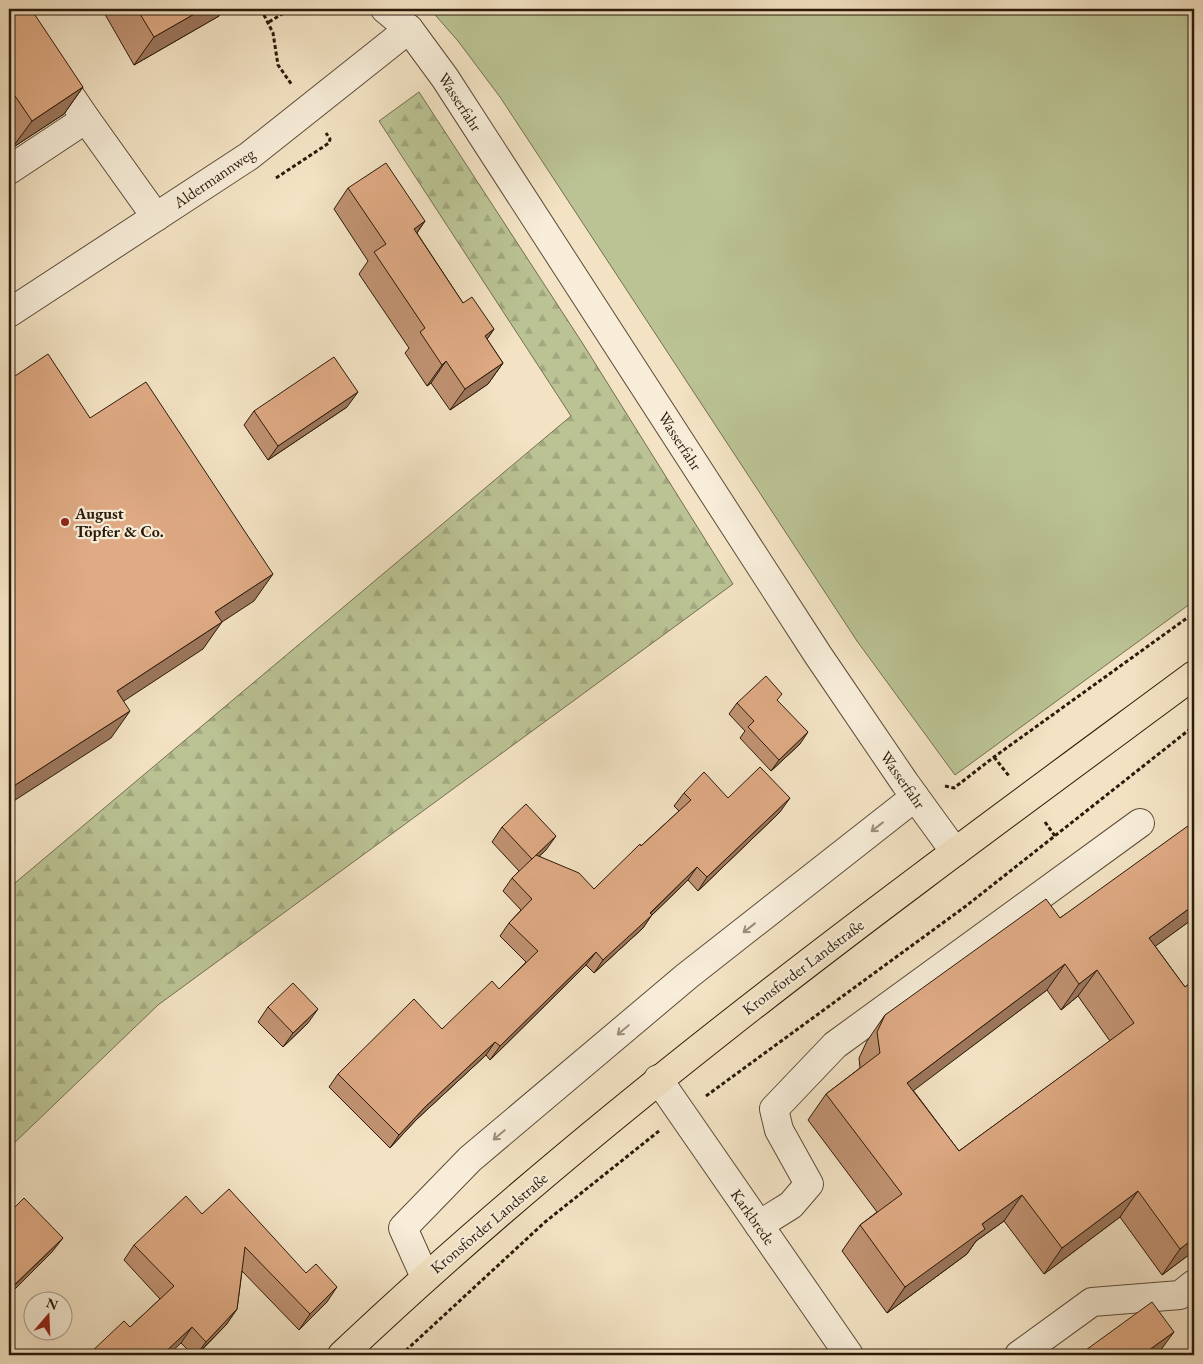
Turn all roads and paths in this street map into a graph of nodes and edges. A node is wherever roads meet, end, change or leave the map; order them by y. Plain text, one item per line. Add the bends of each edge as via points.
1 (12, 9) edge
2 (261, 9) edge
3 (290, 9) edge
4 (385, 9) edge
5 (269, 22) junction
6 (409, 29) junction
7 (307, 108) junction
8 (86, 119) junction
9 (9, 170) edge
10 (276, 178) dead end
11 (156, 217) junction
12 (9, 313) edge
13 (1194, 612) edge
14 (1194, 675) edge
15 (1194, 726) edge
16 (939, 784) dead end
17 (914, 797) junction
18 (1140, 823) dead end
19 (955, 852) junction
20 (658, 1079) junction
21 (682, 1114) junction
22 (759, 1225) junction
23 (425, 1277) junction
24 (1194, 1284) edge
25 (342, 1355) edge
26 (401, 1355) edge
27 (849, 1355) edge
28 (1019, 1355) edge

1 - 8 street
2 - 5 path
3 - 5 path
4 - 6 street, Wasserfahr
5 - 7 path via 278,65
6 - 7 street, Aldermannweg
6 - 17 street, Wasserfahr via 445,78 818,655
7 - 10 path via 330,142
7 - 11 street, Aldermannweg via 249,156
8 - 9 street
8 - 11 street
11 - 12 street, Aldermannweg
13 - 16 path via 954,788
14 - 19 main road, Kronsforder Landstraße
15 - 21 path via 966,906
17 - 19 street, Wasserfahr
17 -> 23 street, Kronsforder Landstraße via 687,976 470,1159 403,1228
18 - 22 street via 835,1045 774,1109 779,1130 809,1184 791,1206
19 - 20 main road, Kronsforder Landstraße
20 - 21 street, Karkbrede
20 - 23 main road, Kronsforder Landstraße
21 - 22 street, Karkbrede
21 - 26 path via 637,1146 545,1222
22 - 27 street, Karkbrede
23 - 25 main road, Kronsforder Landstraße
24 - 28 street via 1180,1295 1092,1302

